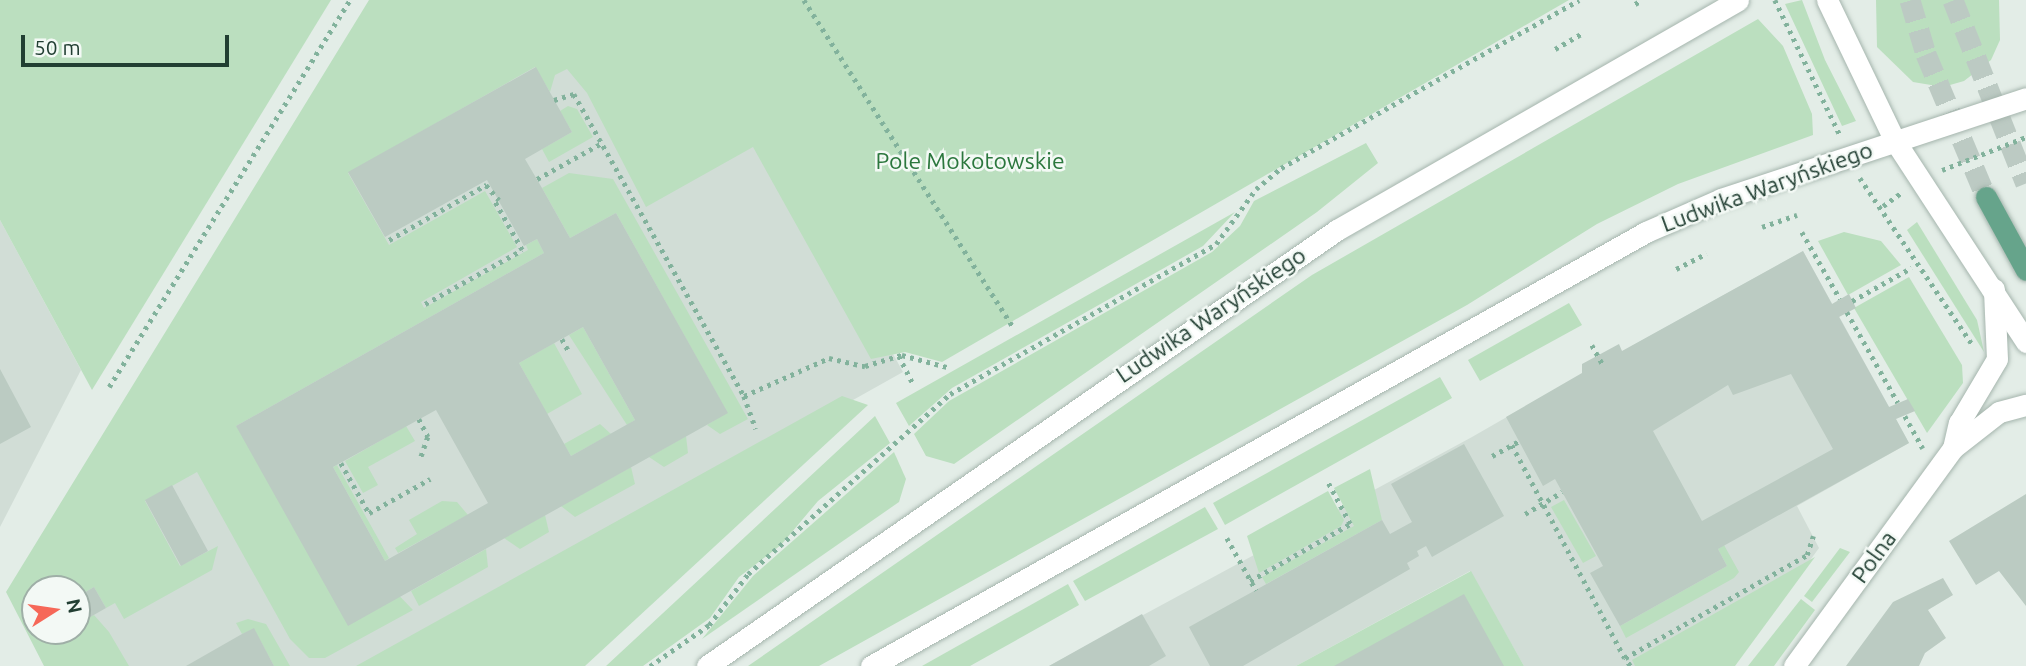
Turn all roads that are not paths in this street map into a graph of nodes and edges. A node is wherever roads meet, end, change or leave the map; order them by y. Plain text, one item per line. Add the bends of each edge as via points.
1 (1738, 0) edge
2 (1827, 0) edge
3 (2026, 98) edge
4 (1895, 141) junction
5 (1986, 197) tunnel mouth
6 (2026, 270) edge
7 (1994, 289) junction
8 (2026, 342) edge
9 (2026, 405) edge
10 (1953, 449) junction
11 (707, 666) edge
12 (871, 666) edge
13 (1794, 666) edge

1 - 11 main road, Ludwika Waryńskiego via 1336,230
2 - 4 main road
3 - 4 main road, Ludwika Waryńskiego
4 - 7 main road
4 - 12 main road, Ludwika Waryńskiego via 1721,199 1646,232
5 - 6 main road
7 - 8 main road
7 - 10 main road, Polna via 1997,359 1959,423
9 - 10 main road, Polna via 1999,412
10 - 13 main road, Polna

